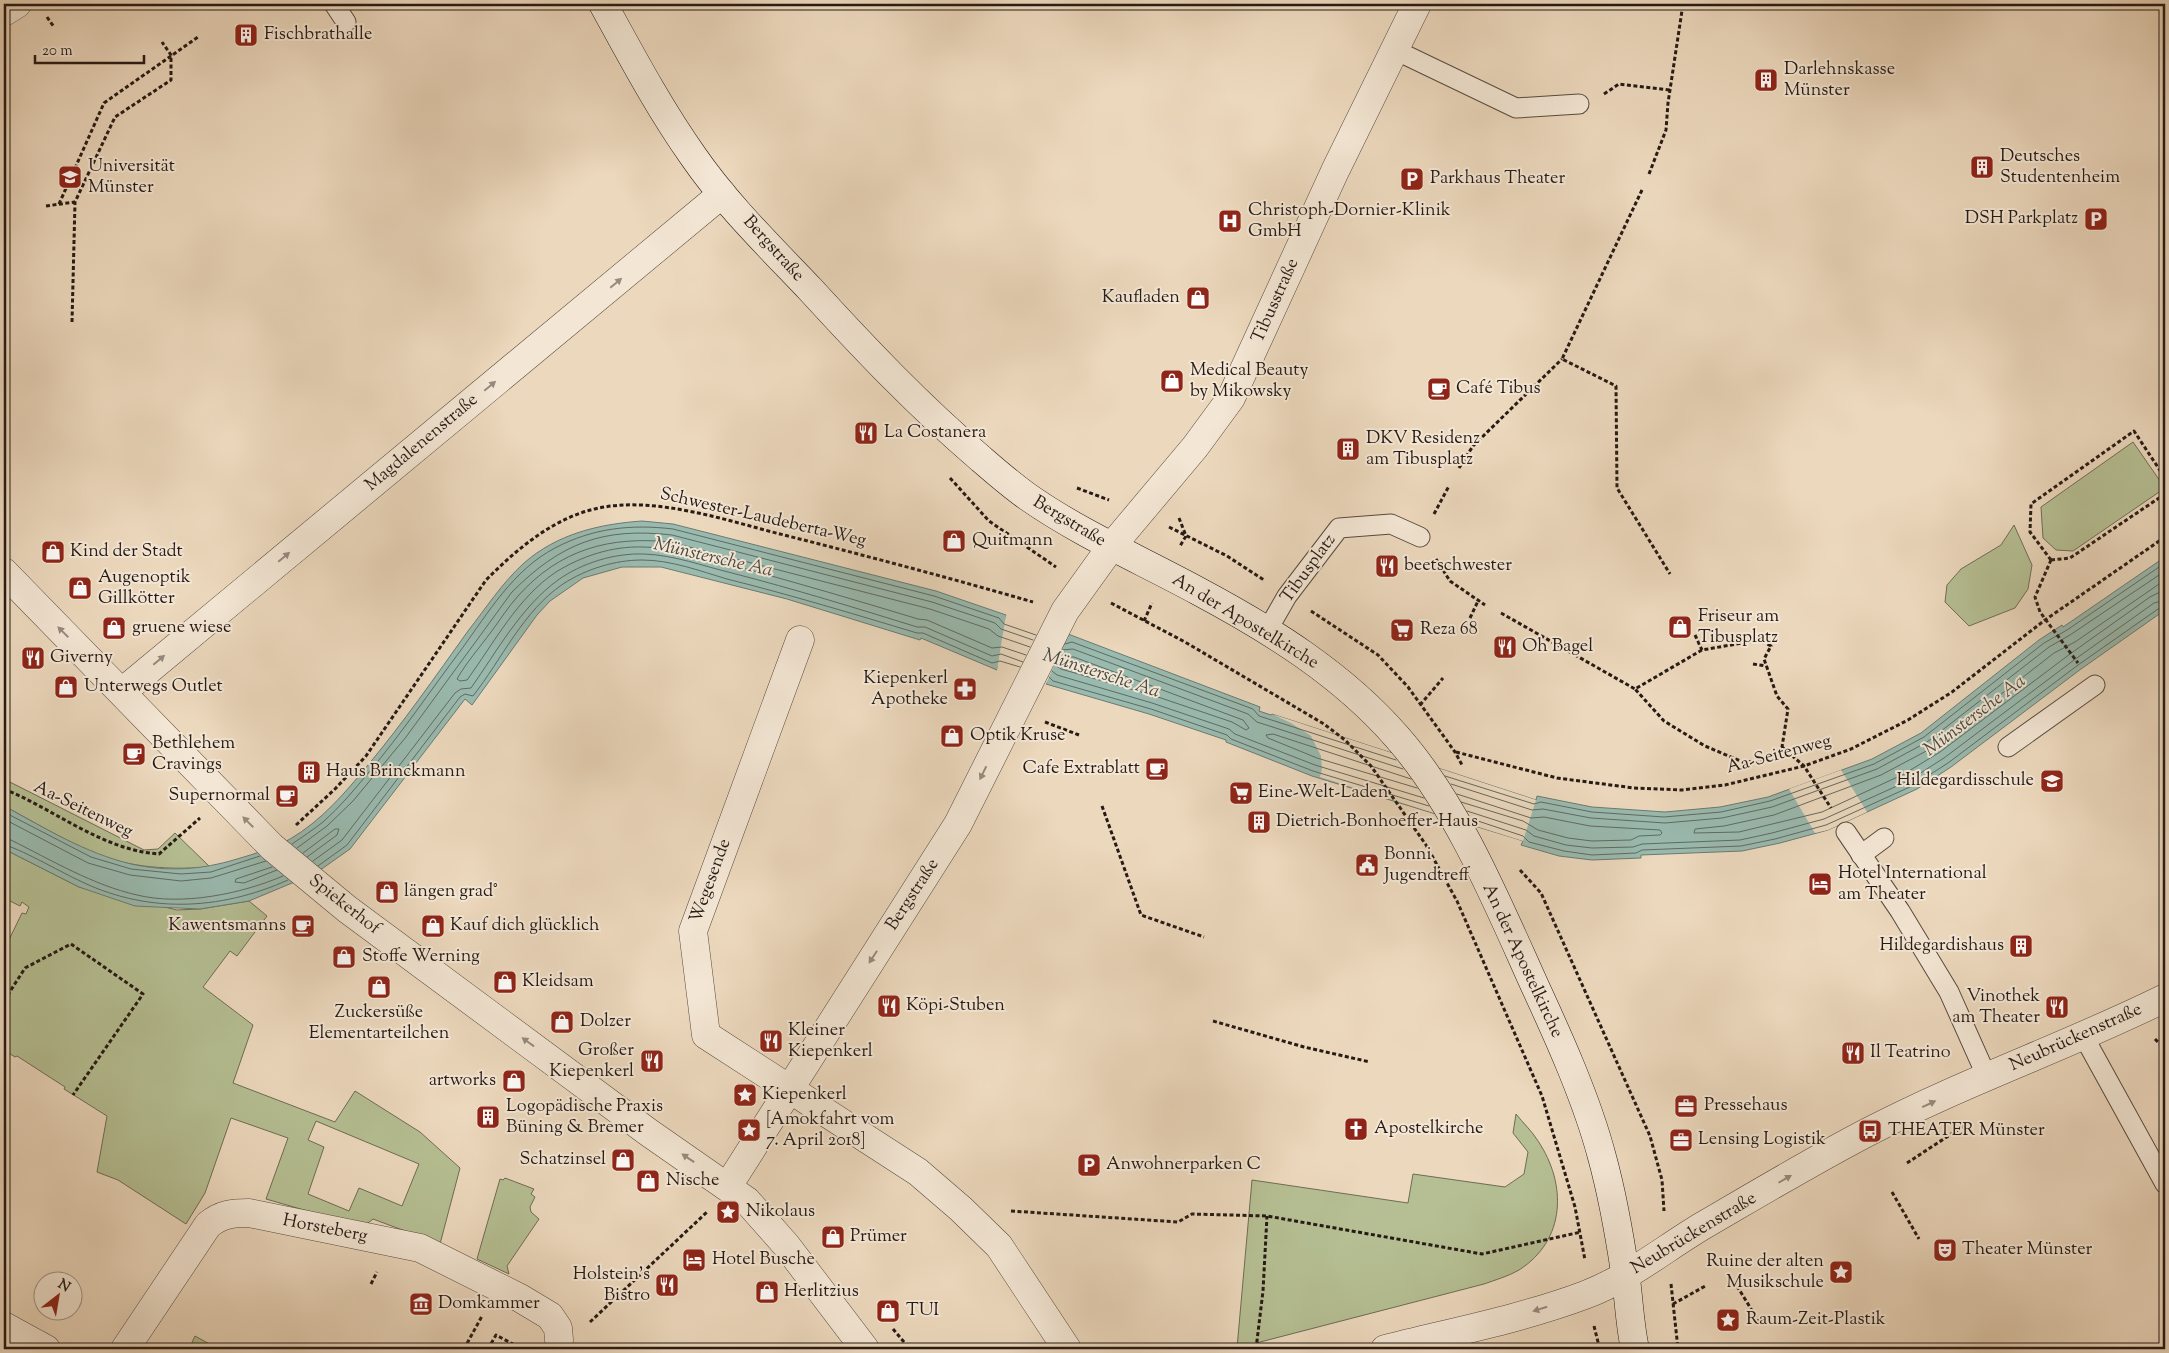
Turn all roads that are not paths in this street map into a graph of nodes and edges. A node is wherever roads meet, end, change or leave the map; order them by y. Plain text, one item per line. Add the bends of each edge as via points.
1 (17, 4) edge
2 (334, 4) edge
3 (602, 4) edge
4 (1417, 4) edge
5 (4, 12) edge
6 (346, 22) dead end
7 (1395, 50) junction
8 (1579, 104) dead end
9 (722, 194) junction
10 (1420, 537) dead end
11 (1111, 547) junction
12 (4, 572) edge
13 (1268, 631) junction
14 (800, 640) dead end
15 (2095, 685) dead end
16 (122, 692) junction
17 (2008, 747) dead end
18 (1846, 832) road end
19 (1884, 838) dead end
20 (1861, 855) junction
21 (2165, 998) edge
22 (2084, 1037) junction
23 (1986, 1077) junction
24 (789, 1090) junction
25 (2165, 1184) edge
26 (728, 1186) junction
27 (1625, 1276) junction
28 (4, 1326) edge
29 (559, 1340) dead end
30 (46, 1349) edge
31 (125, 1349) edge
32 (865, 1349) edge
33 (1067, 1349) edge
34 (1385, 1349) edge
35 (1635, 1349) edge

1 - 5 street
2 - 6 lane
3 - 9 street, Bergstraße via 668,119
4 - 7 street, Tibusstraße
7 - 8 lane via 1516,108
7 - 11 street, Tibusstraße via 1335,171 1231,398 1195,447
9 - 11 street, Bergstraße via 888,373 940,424 1027,496
16 -> 9 street, Magdalenenstraße
10 - 13 lane, Tibusplatz via 1391,524 1339,528 1287,596
11 - 13 street, An der Apostelkirche via 1199,591
11 -> 24 street, Bergstraße via 1059,620 958,824
16 -> 12 street, Spiekerhof
13 - 27 street, An der Apostelkirche via 1345,685 1399,739 1458,826 1550,1019 1602,1153
14 - 24 street, Wegesende via 693,931 706,1035
15 - 17 lane
26 -> 16 street, Spiekerhof via 648,1132 307,877 272,847
18 - 20 lane, Neubrückenstraße
19 - 20 lane
20 - 23 lane, Neubrückenstraße via 1900,911 1949,992
21 - 22 street, Neubrückenstraße
22 - 23 street, Neubrückenstraße
22 - 25 lane
27 -> 23 street, Neubrückenstraße via 1704,1225 1870,1131
24 - 26 street, Bergstraße
24 - 33 street, Wegesende via 918,1172 961,1209 999,1246
26 - 32 street, Spiekerhof via 758,1212
27 -> 34 street, Neubrückenstraße via 1586,1294 1524,1314
27 - 35 street, An der Apostelkirche
28 - 30 street
29 - 31 street, Horsteberg via 558,1328 550,1316 420,1248 249,1213 233,1213 208,1225

